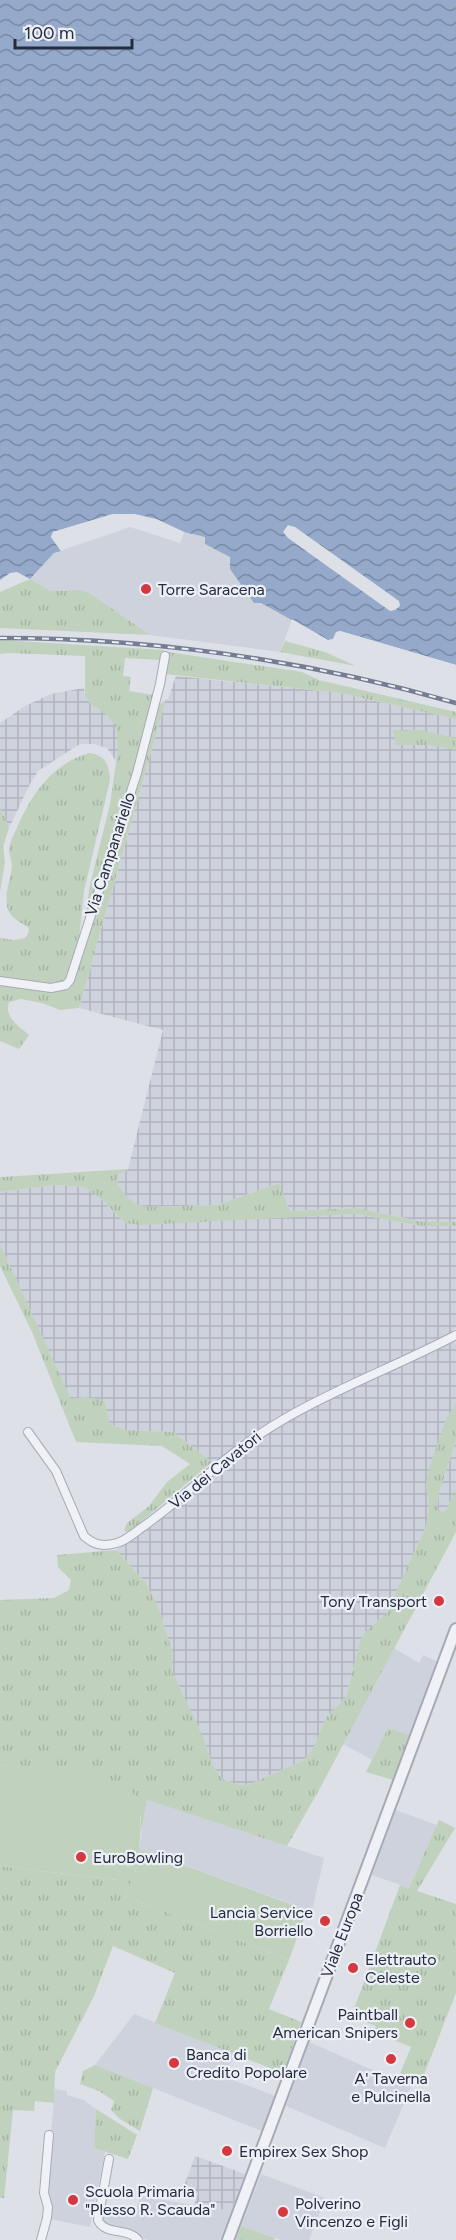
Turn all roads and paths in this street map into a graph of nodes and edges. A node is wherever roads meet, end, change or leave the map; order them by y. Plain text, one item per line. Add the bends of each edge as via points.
1 (165, 656) dead end
2 (0, 981) edge
3 (456, 1335) edge
4 (28, 1432) dead end
5 (456, 1629) edge
6 (49, 2135) dead end
7 (109, 2158) dead end
8 (41, 2240) edge
9 (138, 2240) edge
10 (228, 2240) edge

1 - 2 street, Via Campanariello via 139,765 70,980 66,985 51,988
3 - 4 street, Via dei Cavatori via 351,1384 248,1440 155,1518 117,1543 92,1543 84,1536 56,1471
5 - 10 street, Viale Europa
6 - 8 street via 44,2193 48,2206
7 - 9 street via 98,2220 105,2228

